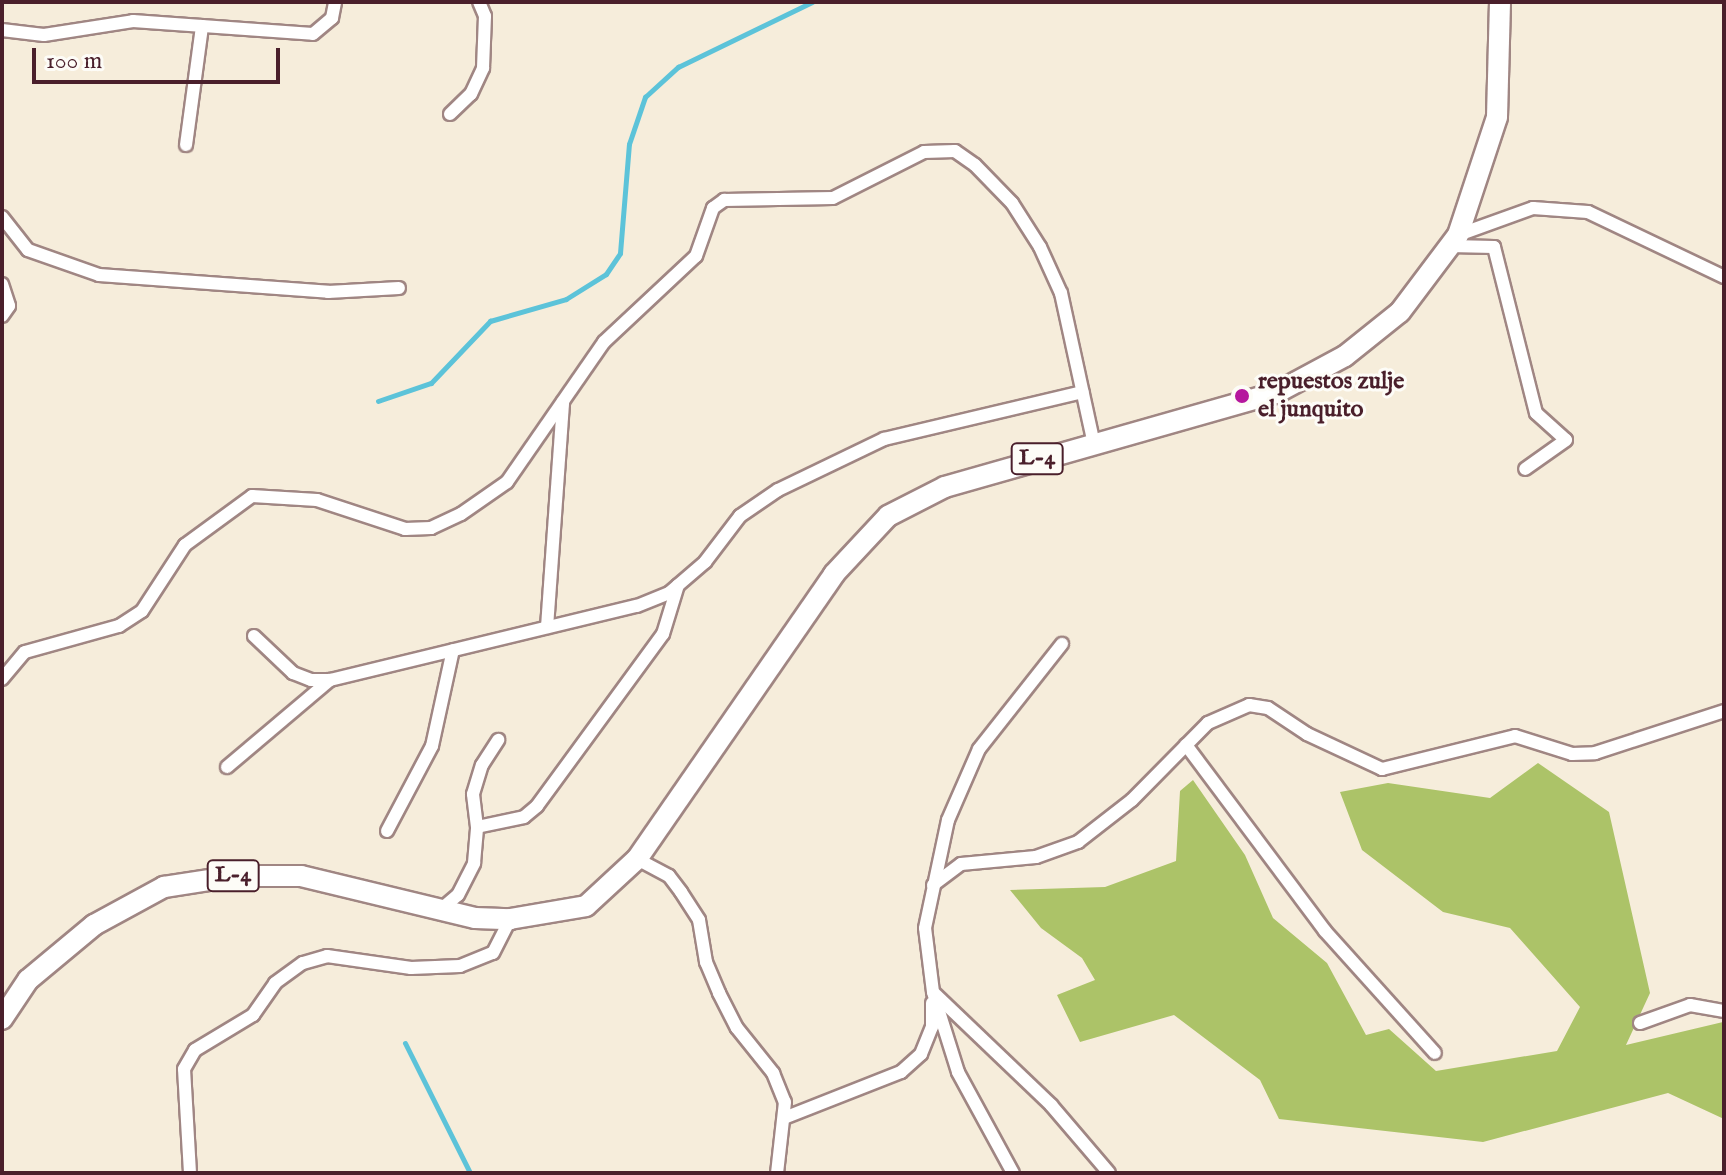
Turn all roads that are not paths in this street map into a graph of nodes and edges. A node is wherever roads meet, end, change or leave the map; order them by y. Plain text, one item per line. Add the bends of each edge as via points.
1 (335, 2) edge
2 (479, 2) edge
3 (1500, 2) edge
4 (202, 26) junction
5 (2, 30) edge
6 (450, 114) dead end
7 (186, 145) dead end
8 (2, 217) edge
9 (1454, 241) junction
10 (1724, 277) edge
11 (2, 284) edge
12 (399, 288) dead end
13 (2, 316) edge
14 (1083, 392) junction
15 (564, 399) junction
16 (1094, 444) junction
17 (1525, 469) dead end
18 (678, 585) junction
19 (547, 627) junction
20 (254, 636) dead end
21 (1062, 644) dead end
22 (453, 650) junction
23 (2, 679) edge
24 (330, 680) junction
25 (1724, 711) edge
26 (498, 740) dead end
27 (1186, 745) junction
28 (227, 767) dead end
29 (477, 827) junction
30 (387, 831) dead end
31 (637, 859) junction
32 (933, 885) junction
33 (440, 910) junction
34 (510, 919) junction
35 (933, 992) junction
36 (1724, 1011) edge
37 (2, 1019) edge
38 (1640, 1023) dead end
39 (1435, 1053) dead end
40 (784, 1118) junction
41 (190, 1173) edge
42 (777, 1173) edge
43 (1013, 1173) edge
44 (1109, 1173) edge

1 - 4 street via 332,18 313,34
2 - 6 street via 485,16 483,68 471,94
3 - 9 main road, L-4 via 1497,117
4 - 5 street via 133,21 44,35
4 - 7 street
8 - 12 street via 28,250 99,275 328,292
9 - 10 street via 1533,208 1588,212
9 - 16 main road, L-4 via 1400,312 1345,356 1276,393
9 - 17 street via 1494,247 1536,413 1566,440
11 - 13 street via 9,306
14 - 15 street via 1061,293 1040,247 1012,203 975,165 955,151 939,151 904,159 833,198 724,200 713,208 696,256 604,342
14 - 16 street
14 - 18 street via 963,417 871,446 778,490 740,516 705,562
15 - 19 street
15 - 23 street via 507,482 461,514 431,528 405,529 317,500 252,496 185,545 142,611 119,626 25,652
16 - 31 main road, L-4 via 945,487 888,516 834,574
18 - 19 street via 637,606
18 - 29 street via 663,634 537,806 504,825
19 - 22 street
20 - 24 street via 293,673
21 - 32 street via 979,749 948,820
22 - 24 street
22 - 30 street via 432,746
24 - 28 street
25 - 27 street via 1595,753 1572,754 1515,736 1382,769 1307,734 1268,708 1249,705 1228,710
26 - 29 street via 482,765 473,794
27 - 32 street via 1132,800 1078,842 1036,857 961,864 942,873
27 - 39 street via 1325,931
29 - 33 street via 474,863 458,895
31 - 34 main road, L-4 via 586,906
31 - 40 street via 669,876 699,920 706,962 719,993 737,1028 773,1073 785,1102
32 - 35 street via 925,928
33 - 34 main road, L-4
33 - 37 main road, L-4 via 301,876 234,876 164,887 94,925 28,980
34 - 41 street via 493,953 460,966 411,968 327,956 303,963 275,983 253,1015 195,1050 184,1069
35 - 40 street via 932,1027 921,1054 901,1072
35 - 43 street via 969,1096
35 - 44 street via 1051,1105
36 - 38 street via 1690,1005
40 - 42 street

